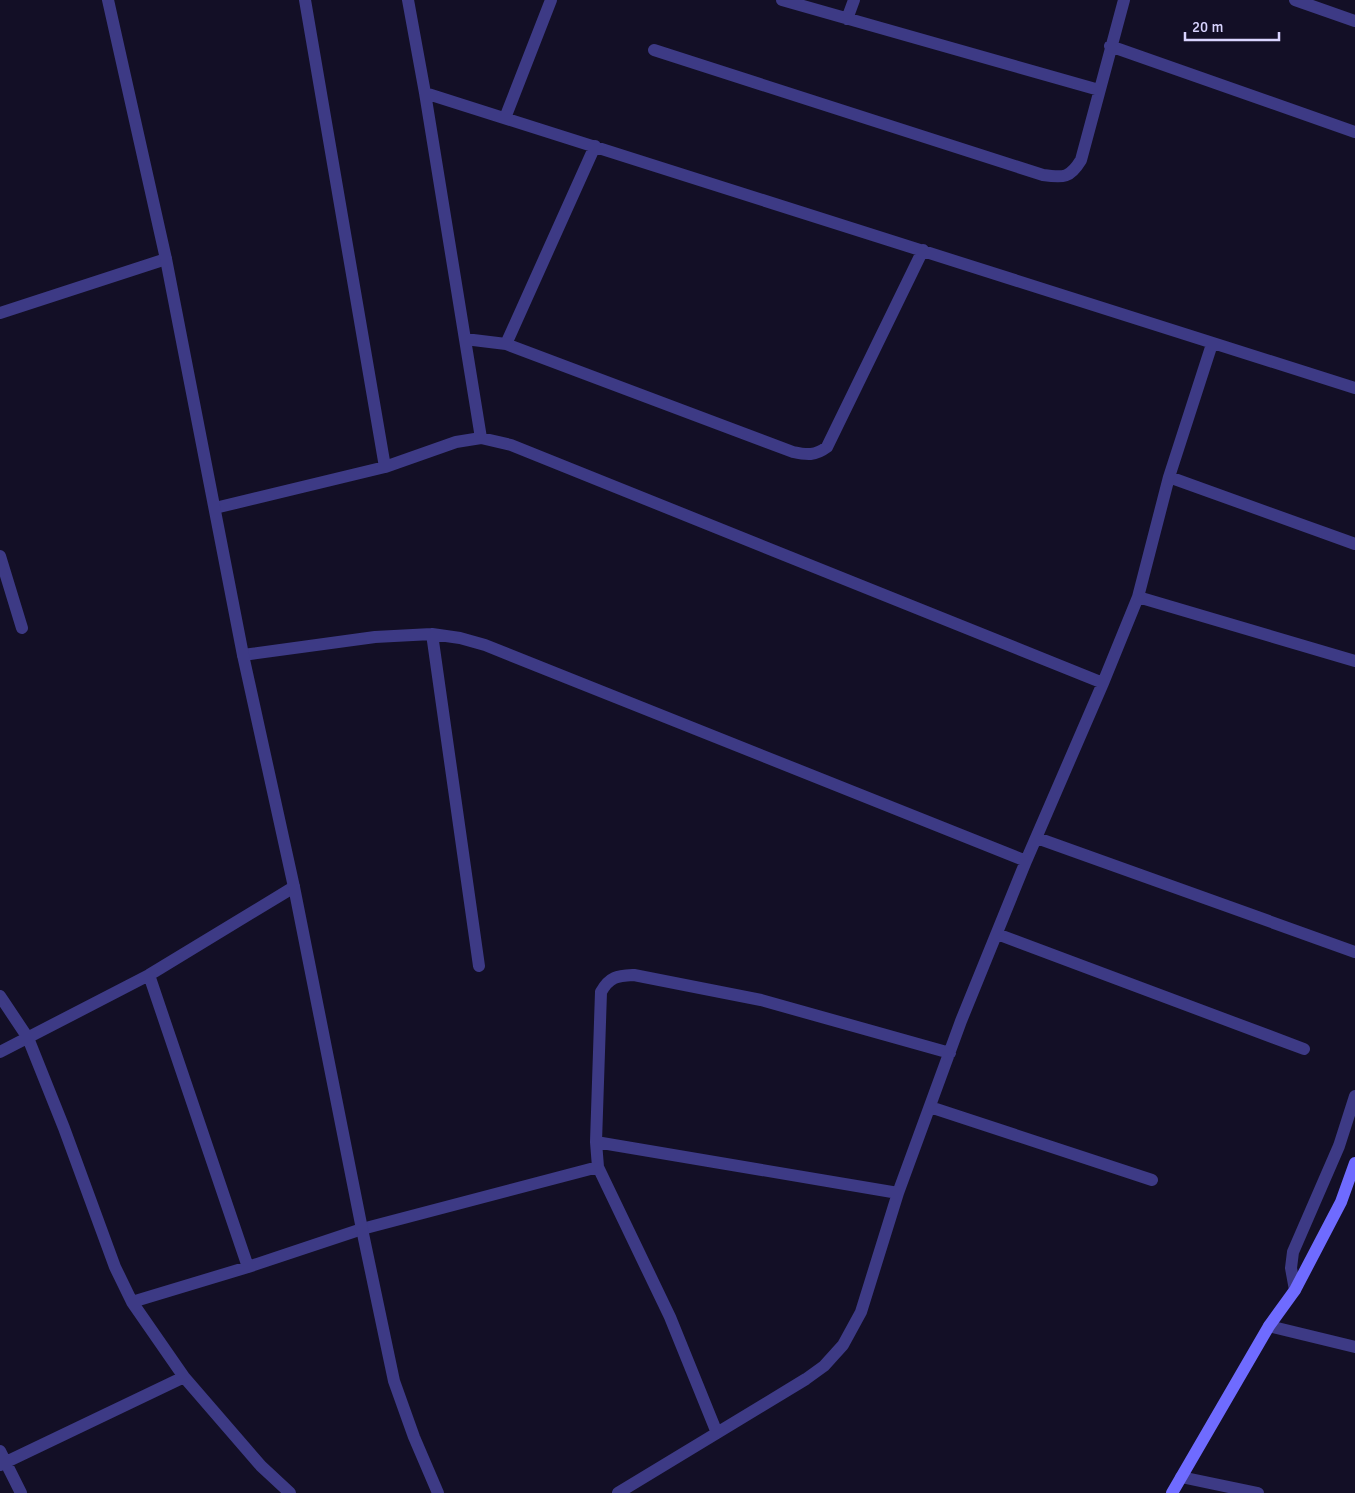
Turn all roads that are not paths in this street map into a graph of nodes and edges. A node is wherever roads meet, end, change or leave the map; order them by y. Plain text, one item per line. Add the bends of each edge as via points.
1 (108, 0) edge
2 (305, 0) edge
3 (408, 0) edge
4 (552, 0) edge
5 (782, 0) edge
6 (854, 0) edge
7 (1124, 0) edge
8 (1295, 0) edge
9 (848, 19) junction
10 (1355, 21) edge
11 (1110, 46) junction
12 (654, 50) dead end
13 (1099, 90) junction
14 (425, 93) junction
15 (505, 118) junction
16 (1355, 132) edge
17 (595, 146) junction
18 (924, 250) junction
19 (166, 259) junction
20 (0, 312) edge
21 (465, 339) junction
22 (506, 344) junction
23 (1212, 344) junction
24 (1355, 388) edge
25 (481, 438) junction
26 (385, 467) junction
27 (1169, 477) junction
28 (215, 508) junction
29 (1355, 544) edge
30 (0, 556) edge
31 (1138, 597) junction
32 (22, 628) dead end
33 (432, 634) junction
34 (244, 655) junction
35 (1355, 661) edge
36 (1103, 683) junction
37 (1037, 838) junction
38 (1026, 860) junction
39 (294, 887) junction
40 (997, 934) junction
41 (1355, 952) edge
42 (479, 966) dead end
43 (149, 975) junction
44 (0, 996) edge
45 (28, 1038) junction
46 (1304, 1049) dead end
47 (0, 1052) edge
48 (950, 1053) junction
49 (1355, 1096) edge
50 (930, 1107) junction
51 (596, 1142) junction
52 (1355, 1163) edge
53 (598, 1167) junction
54 (1152, 1180) dead end
55 (898, 1194) junction
56 (362, 1229) junction
57 (248, 1267) junction
58 (1295, 1290) junction
59 (132, 1302) junction
60 (1269, 1326) junction
61 (1355, 1347) edge
62 (184, 1377) junction
63 (717, 1433) junction
64 (2, 1460) edge
65 (1181, 1478) junction
66 (21, 1493) edge
67 (290, 1493) edge
68 (438, 1493) edge
69 (618, 1493) edge
70 (1172, 1493) edge
71 (1258, 1493) edge

1 - 19 street
2 - 26 street
3 - 14 street
4 - 15 street
5 - 9 street
6 - 9 street
7 - 11 street
8 - 10 street
9 - 13 street
11 - 13 street
11 - 16 street
12 - 13 street via 1043,175 1062,177 1074,172 1082,160
14 - 15 street
14 - 21 street
15 - 17 street
17 - 18 street
17 - 22 street
18 - 22 street via 827,447 817,454 793,452
18 - 23 street
19 - 20 street
19 - 28 street
21 - 22 street
21 - 25 street
23 - 24 street
23 - 27 street
25 - 26 street via 456,442
25 - 36 street via 511,445
26 - 28 street
27 - 29 street
27 - 31 street
28 - 34 street
30 - 32 street
31 - 35 street
31 - 36 street
33 - 34 street via 374,637
33 - 38 street via 485,645
33 - 42 street
34 - 39 street
36 - 37 street
37 - 38 street
37 - 41 street
38 - 40 street
39 - 43 street
39 - 56 street
40 - 46 street
40 - 48 street
43 - 45 street
43 - 57 street
44 - 45 street
45 - 47 street
45 - 59 street via 115,1267
48 - 50 street
48 - 51 street via 761,1000 634,975 616,976 606,983 601,992
49 - 58 street via 1339,1146 1293,1252 1291,1268
50 - 54 street
50 - 55 street
51 - 53 street
51 - 55 street
52 - 58 main road via 1341,1202
53 - 56 street
53 - 63 street via 670,1317
55 - 63 street via 861,1312 843,1345 806,1380
56 - 57 street
56 - 68 street via 394,1380
57 - 59 street
58 - 60 main road
59 - 62 street
60 - 61 street
60 - 65 main road
62 - 64 street
62 - 67 street via 261,1466
63 - 69 street
64 - 66 street
65 - 70 main road
65 - 71 street

